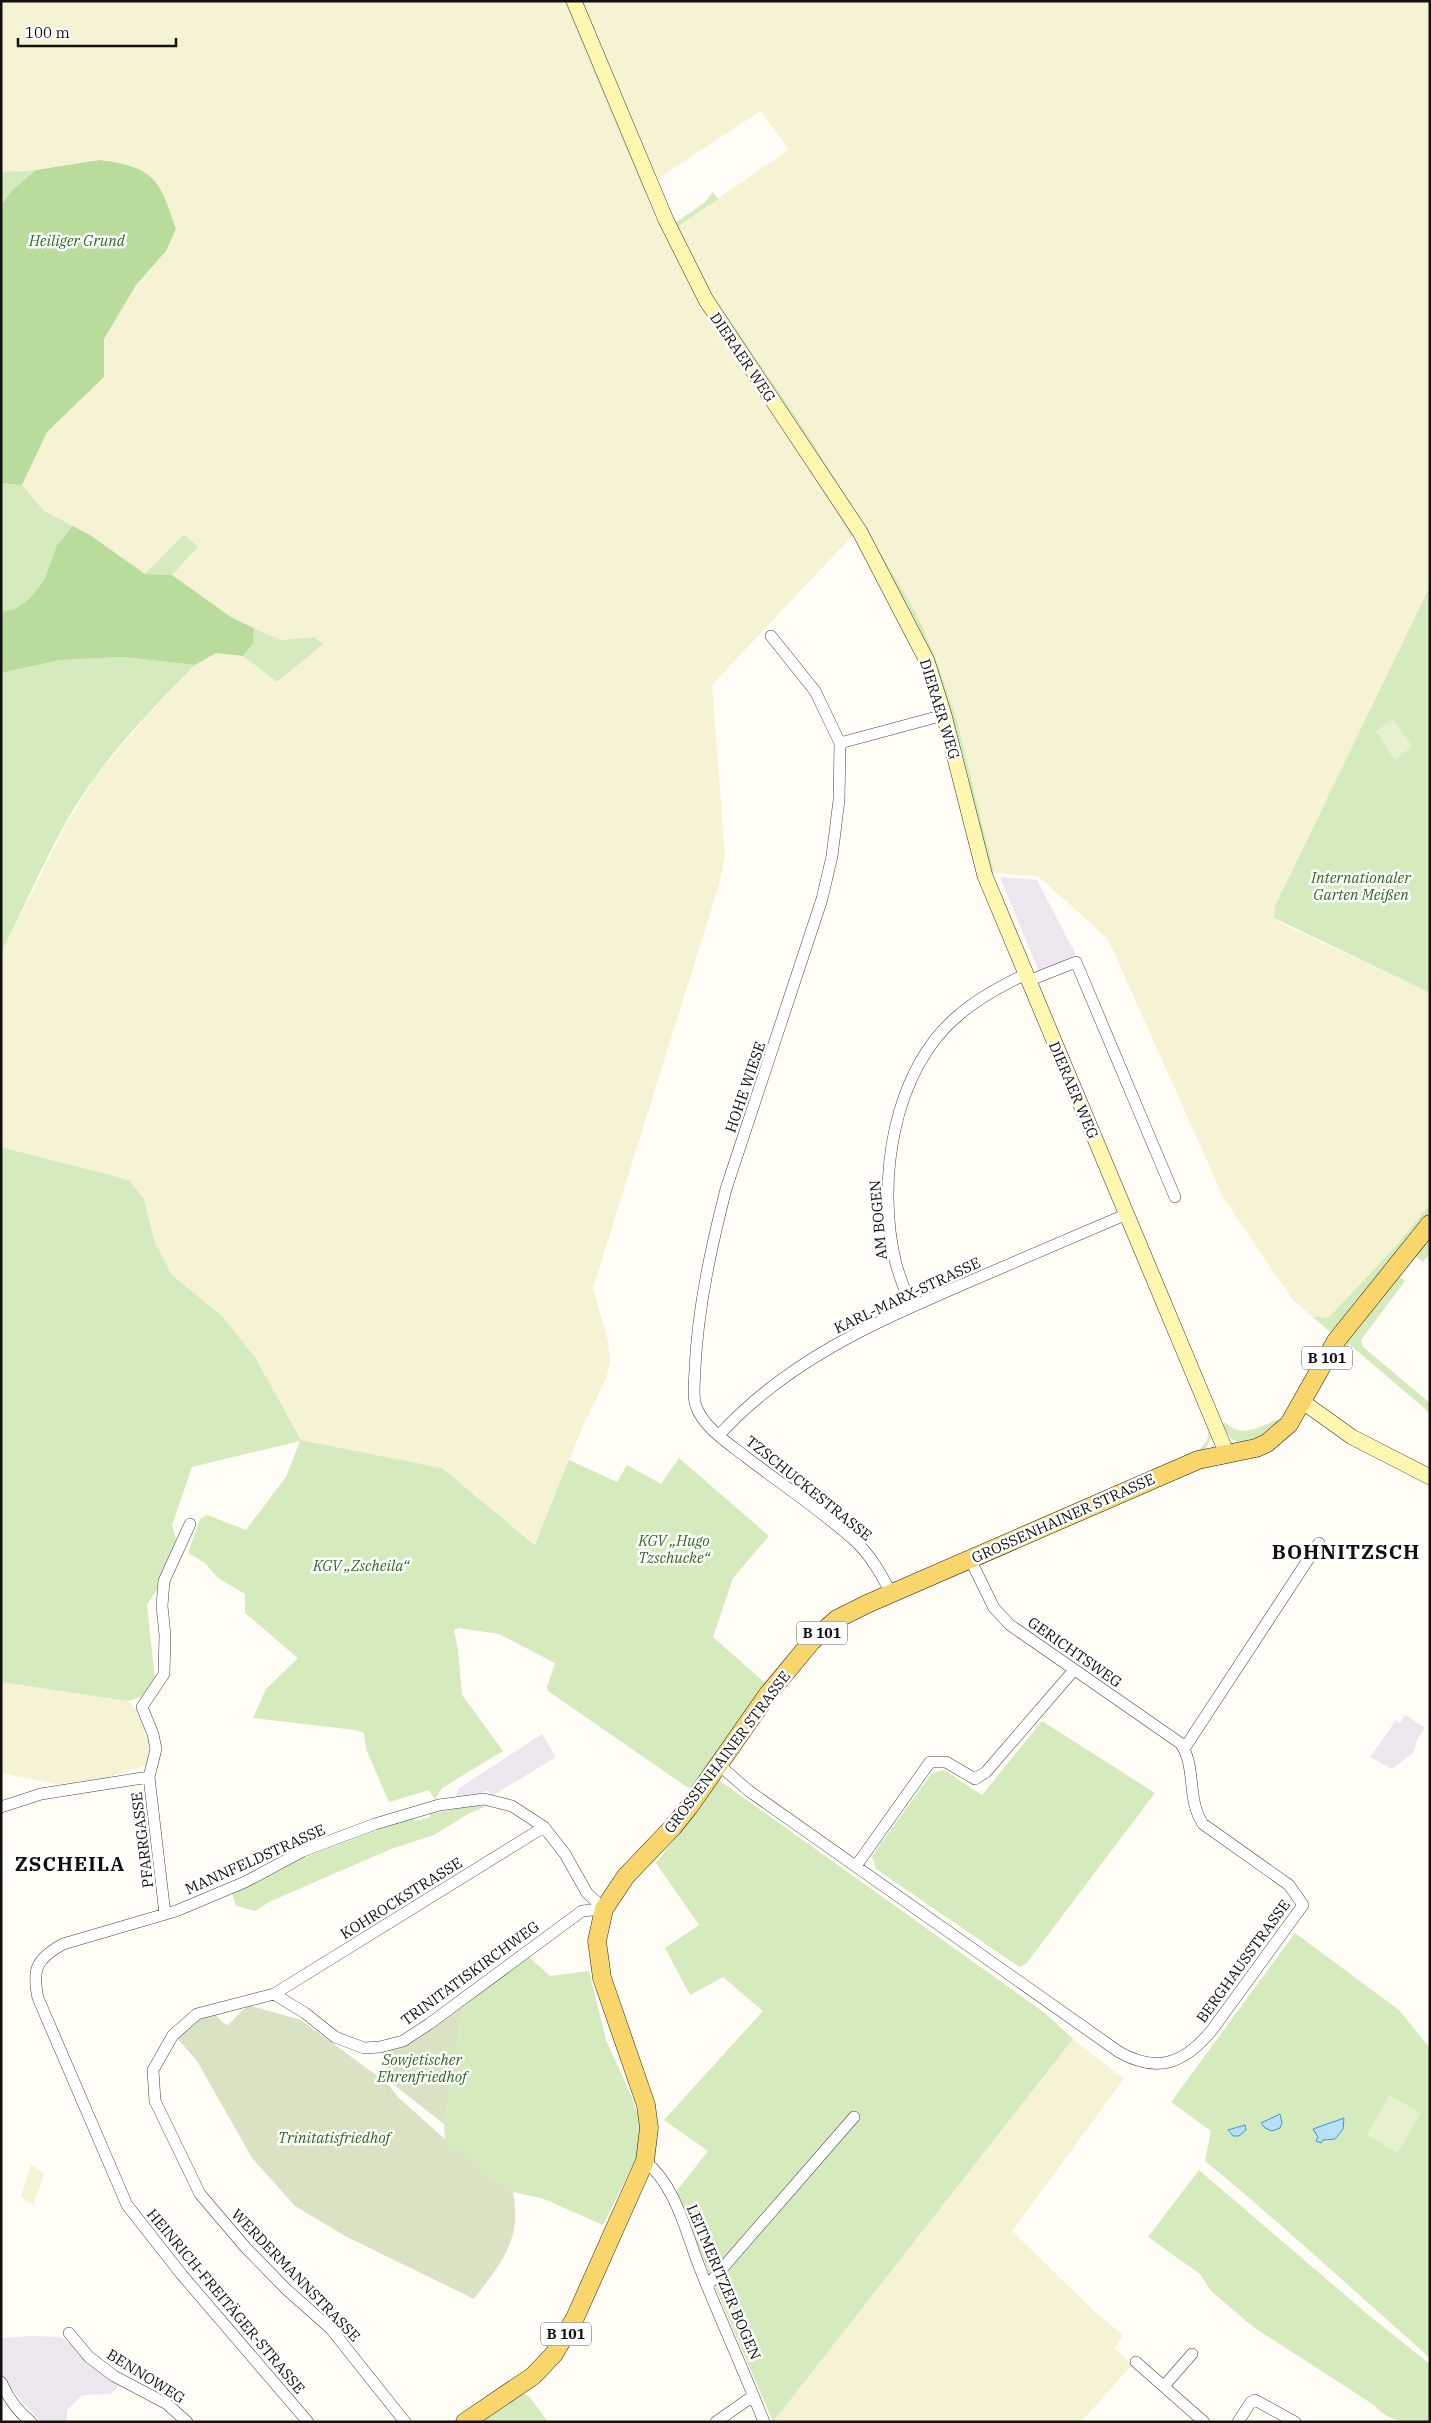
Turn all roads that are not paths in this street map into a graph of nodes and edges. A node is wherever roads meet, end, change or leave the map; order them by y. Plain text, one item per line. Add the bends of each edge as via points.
1 (574, 1) edge
2 (771, 636) dead end
3 (944, 715) junction
4 (840, 742) junction
5 (1026, 978) junction
6 (1175, 1198) dead end
7 (1127, 1214) junction
8 (1430, 1224) edge
9 (911, 1307) junction
10 (1303, 1402) junction
11 (719, 1435) junction
12 (1227, 1454) junction
13 (1430, 1477) edge
14 (190, 1524) dead end
15 (1319, 1543) dead end
16 (970, 1559) junction
17 (891, 1593) junction
18 (1074, 1670) junction
19 (1184, 1749) junction
20 (719, 1765) junction
21 (150, 1777) junction
22 (1, 1807) edge
23 (544, 1827) junction
24 (856, 1866) junction
25 (604, 1909) junction
26 (165, 1914) junction
27 (274, 1994) junction
28 (174, 2034) joint
29 (854, 2117) dead end
30 (645, 2161) junction
31 (707, 2286) junction
32 (69, 2333) dead end
33 (1192, 2354) dead end
34 (1136, 2362) dead end
35 (1, 2382) edge
36 (1164, 2386) junction
37 (754, 2396) junction
38 (1275, 2417) edge
39 (31, 2422) edge
40 (187, 2422) edge
41 (308, 2422) edge
42 (405, 2422) edge
43 (465, 2422) edge
44 (716, 2422) edge
45 (764, 2422) edge
46 (1204, 2422) edge
47 (1238, 2422) edge
48 (1295, 2422) edge

1 - 3 main road, DIERAER WEG via 662,212 706,300 860,532 927,661
2 - 4 street, HOHE WIESE via 815,691
3 - 4 street
3 - 5 main road, DIERAER WEG via 984,876
4 - 11 street, HOHE WIESE via 839,800 832,856 822,899 726,1189 703,1288 694,1394 702,1417
5 - 6 street, AM BOGEN via 1076,962
5 - 7 main road, DIERAER WEG
5 - 9 street, AM BOGEN via 989,992 958,1015 928,1050 899,1110 888,1173 889,1217 896,1264
7 - 9 street, KARL-MARX-STRASSE
7 - 12 main road, DIERAER WEG
8 - 10 main road, B 101 via 1336,1341
9 - 11 street, KARL-MARX-STRASSE via 796,1368 753,1400
10 - 12 main road, GROSSENHAINER STRASSE / B 101 via 1289,1424 1266,1443
10 - 13 main road via 1352,1437
11 - 17 street, TZSCHUCKESTRASSE via 855,1541 873,1562
12 - 16 main road, GROSSENHAINER STRASSE / B 101 via 1183,1466
14 - 21 street, PFARRGASSE via 164,1582 164,1674 142,1707 156,1750
15 - 19 street
16 - 17 main road, GROSSENHAINER STRASSE / B 101
16 - 18 street, GERICHTSWEG via 1002,1617
17 - 20 main road, GROSSENHAINER STRASSE / B 101 via 837,1619 812,1641 768,1694
18 - 19 street, GERICHTSWEG
18 - 24 street via 986,1772 975,1779 946,1762 930,1762
19 - 24 street, BERGHAUSSTRASSE via 1195,1809 1203,1824 1280,1879 1303,1904 1212,2030 1196,2049 1177,2060 1160,2064 1143,2062 1119,2052
20 - 24 street, BERGHAUSSTRASSE via 749,1791
20 - 25 main road, GROSSENHAINER STRASSE / B 101 via 672,1827 626,1876
21 - 22 street via 41,1794
21 - 26 street, PFARRGASSE
23 - 25 street, MANNFELDSTRASSE via 565,1854 587,1893
23 - 26 street, MANNFELDSTRASSE via 512,1806 484,1799 439,1805 302,1851 244,1882
23 - 27 street, KOHROCKSTRASSE
25 - 27 street, TRINITATISKIRCHWEG via 582,1911 429,2024 403,2041 392,2044 364,2048 348,2043
25 - 30 main road, GROSSENHAINER STRASSE / B 101 via 597,1941 602,1978 646,2105 649,2128
26 - 41 street, HEINRICH-FREITÄGER-STRASSE via 63,1944 51,1951 38,1966 34,1978 38,1998 127,2205 182,2275
27 - 28 street, KOHROCKSTRASSE via 197,2014
28 - 42 street, WERDERMANNSTRASSE via 152,2070 155,2101 200,2194 246,2248 331,2329
29 - 31 street
30 - 31 street, LEITMERITZER BOGEN via 666,2184
30 - 43 main road, GROSSENHAINER STRASSE / B 101 via 575,2318 554,2354 533,2376
31 - 37 street, LEITMERITZER BOGEN
32 - 40 street, BENNOWEG via 89,2358 114,2376 167,2404
33 - 36 street
34 - 36 street
35 - 39 street via 11,2401
36 - 46 street
37 - 44 street
37 - 45 street, LEITMERITZER BOGEN
38 - 47 street via 1255,2400
38 - 48 street

